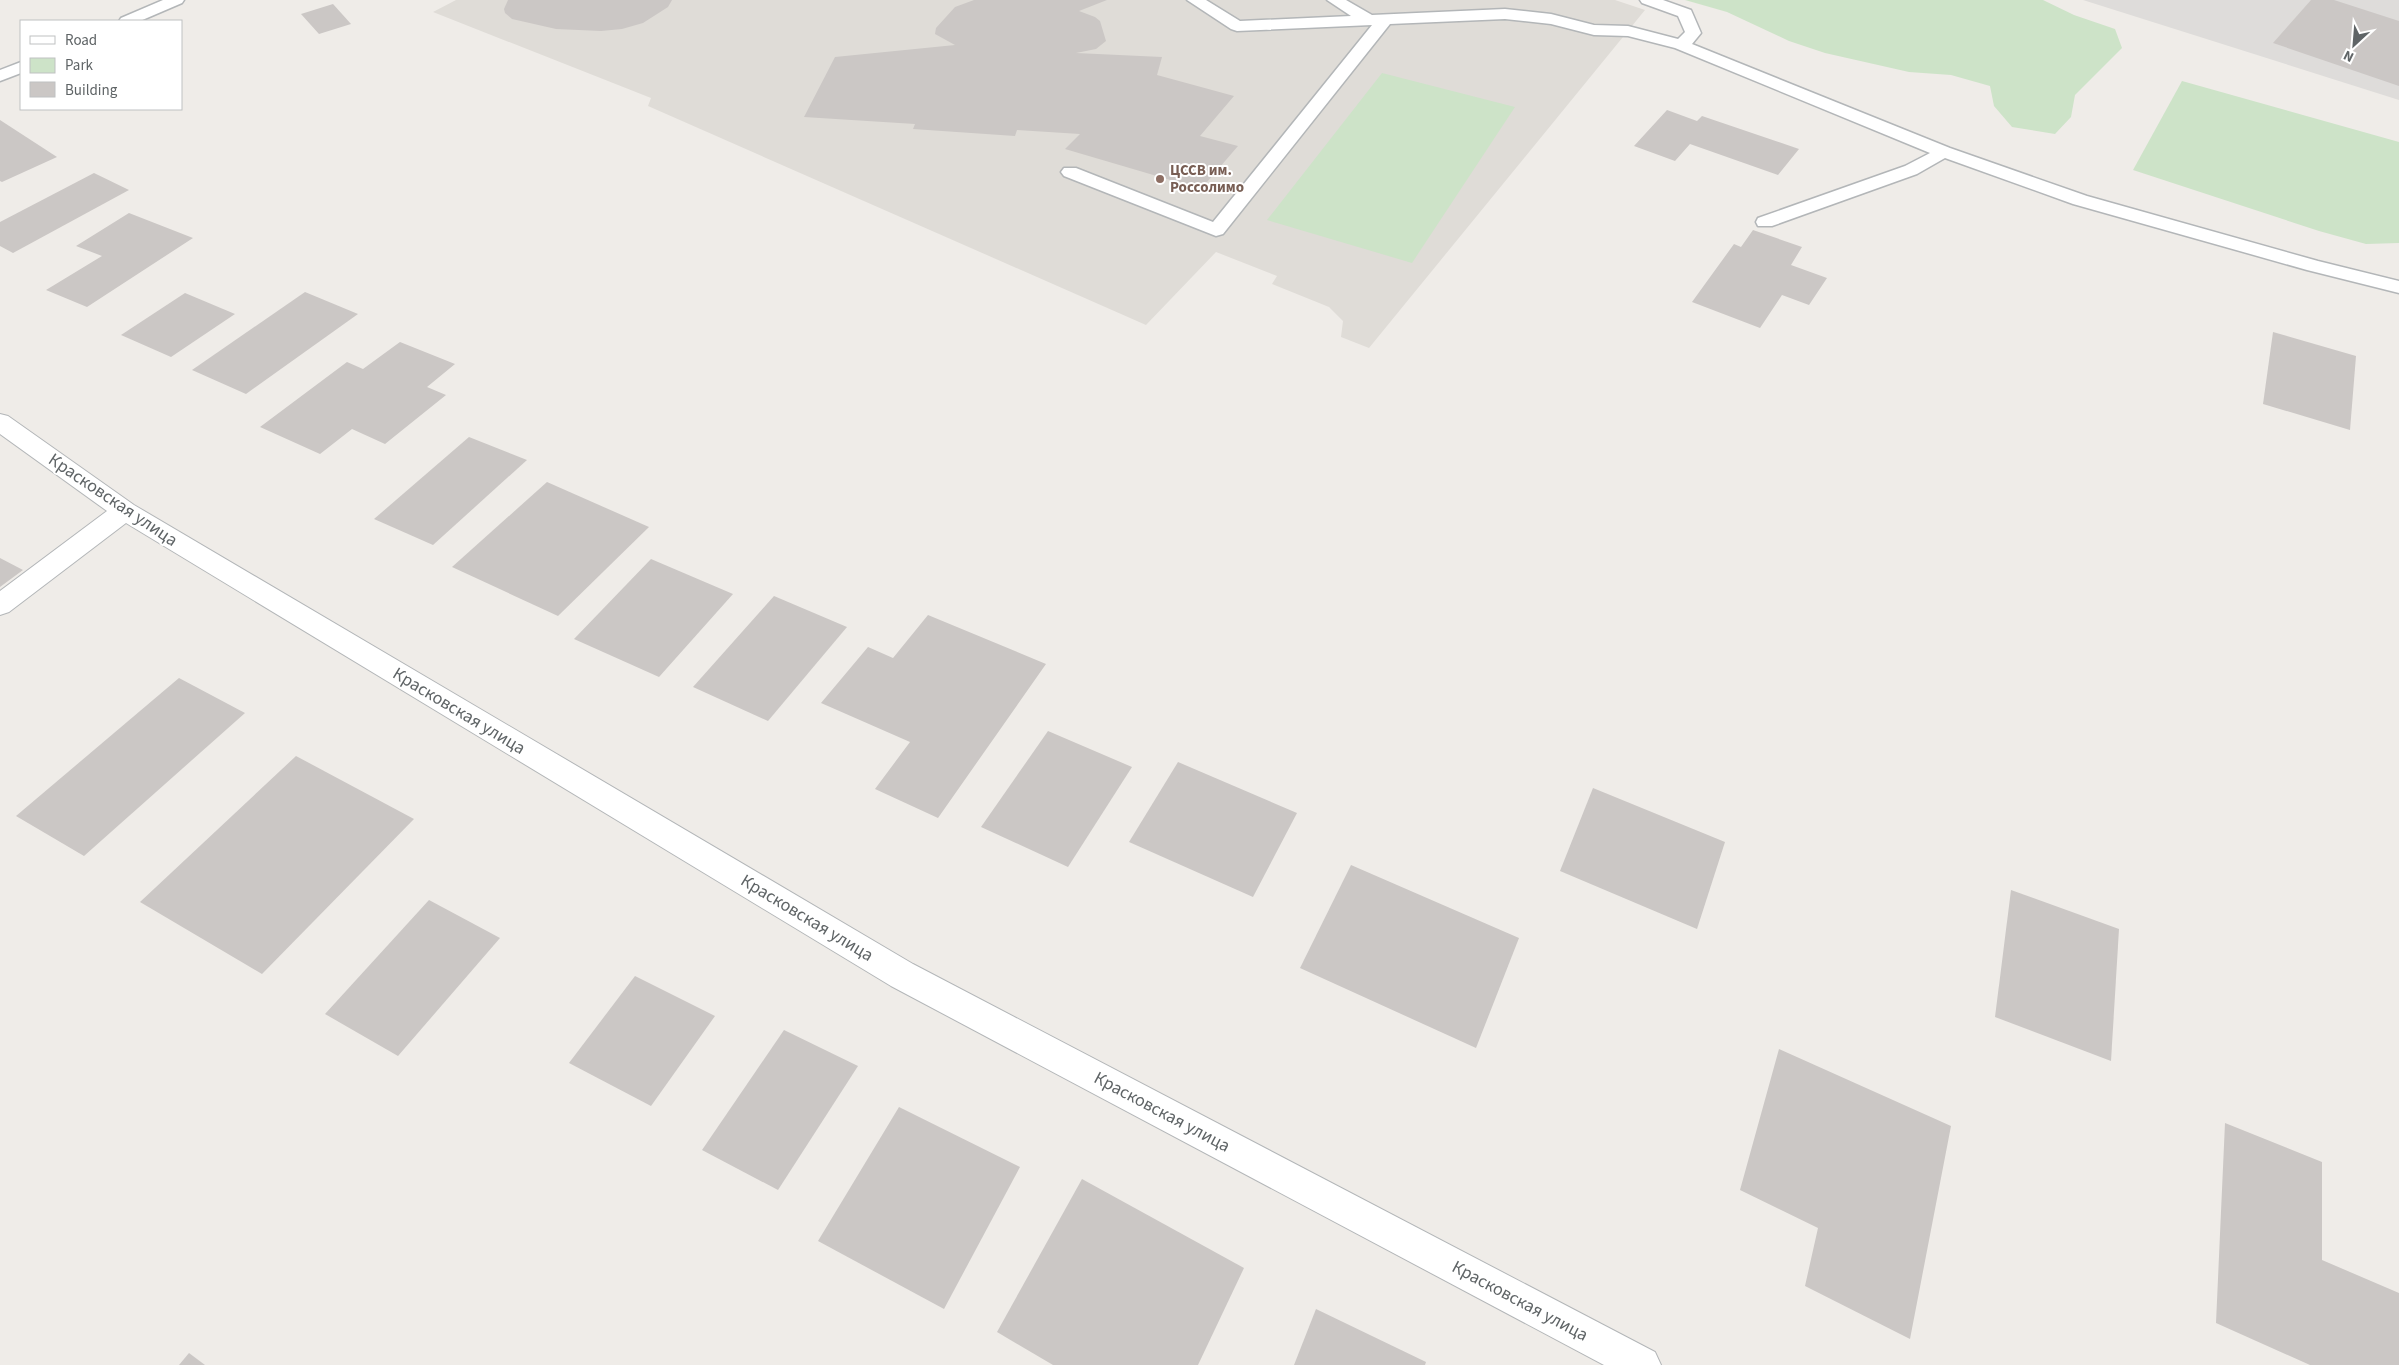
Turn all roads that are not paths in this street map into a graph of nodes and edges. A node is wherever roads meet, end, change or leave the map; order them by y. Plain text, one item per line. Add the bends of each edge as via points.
1 (176, 0) edge
2 (1195, 0) edge
3 (1335, 0) edge
4 (1648, 0) edge
5 (129, 20) edge
6 (1378, 22) junction
7 (1681, 45) junction
8 (20, 67) edge
9 (0, 76) edge
10 (1944, 152) junction
11 (1070, 172) dead end
12 (1765, 222) dead end
13 (2399, 286) edge
14 (0, 422) edge
15 (125, 511) junction
16 (0, 605) edge
17 (1642, 1365) edge

1 - 5 lane
2 - 6 lane via 1237,26
3 - 6 lane
4 - 7 lane via 1685,13 1693,33
6 - 7 lane via 1484,14 1527,16 1594,30 1628,31
6 - 11 lane via 1216,230
7 - 10 lane
8 - 9 lane
10 - 12 lane via 1911,170
10 - 13 lane via 2080,200 2314,266
14 - 15 street, Красковская улица
15 - 16 street
15 - 17 street, Красковская улица via 902,975

